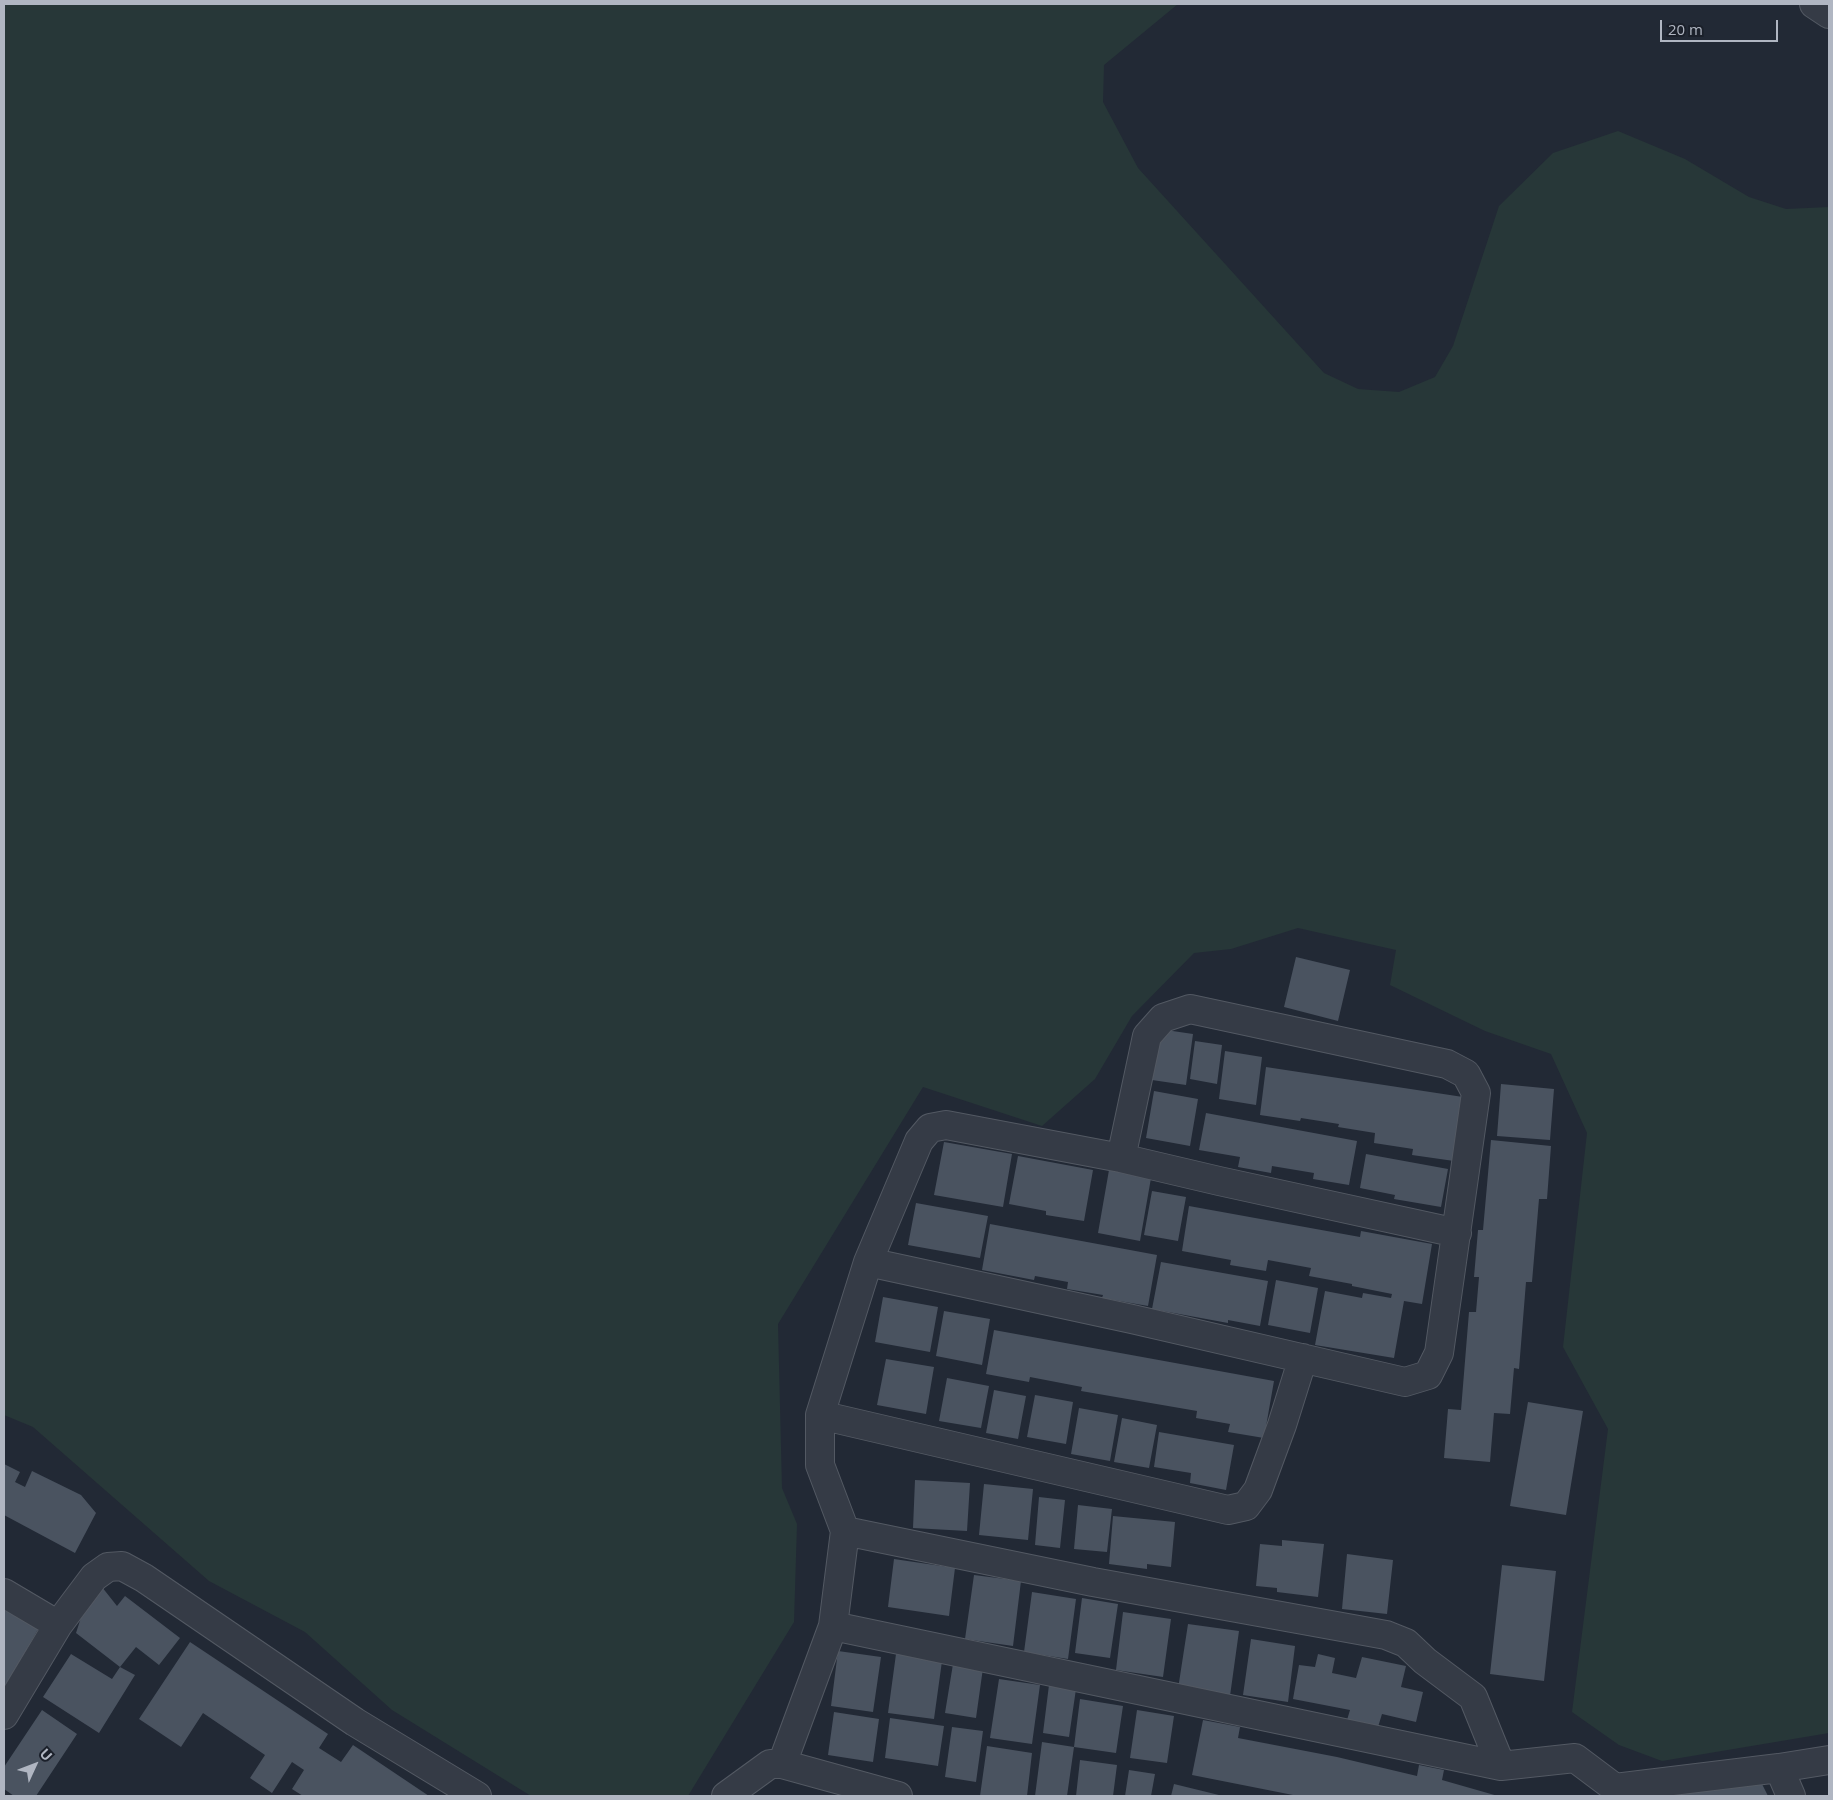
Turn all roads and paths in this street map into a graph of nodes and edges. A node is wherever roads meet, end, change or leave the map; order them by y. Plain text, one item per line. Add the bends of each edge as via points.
1 (1814, 4) edge
2 (1829, 14) edge
3 (1121, 1158) junction
4 (1457, 1233) junction
5 (868, 1262) junction
6 (1303, 1358) junction
7 (820, 1415) junction
8 (845, 1531) junction
9 (4, 1593) edge
10 (58, 1625) junction
11 (833, 1626) junction
12 (4, 1715) edge
13 (1829, 1760) edge
14 (782, 1764) junction
15 (1501, 1766) junction
16 (1779, 1768) junction
17 (1618, 1792) edge
18 (477, 1796) edge
19 (726, 1796) edge
20 (898, 1796) edge
21 (1791, 1796) edge

1 - 2 street
3 - 4 street
3 - 4 street via 1147,1036 1163,1018 1190,1009 1447,1064 1466,1074 1476,1093
3 - 5 street via 946,1125 930,1128 918,1140
4 - 6 street via 1439,1353 1428,1375 1405,1382
5 - 6 street
5 - 7 street
6 - 7 street via 1258,1490 1246,1506 1228,1510
7 - 8 street via 820,1465
8 - 11 street
8 - 15 street via 1093,1582 1386,1635 1406,1643 1473,1697
9 - 10 street
10 - 12 street
10 - 18 street via 94,1576 108,1567 122,1566 355,1722
11 - 14 street
11 - 15 street
13 - 16 street
14 - 19 street via 770,1764
14 - 20 street
15 - 17 street via 1575,1758
16 - 17 street
16 - 21 street

